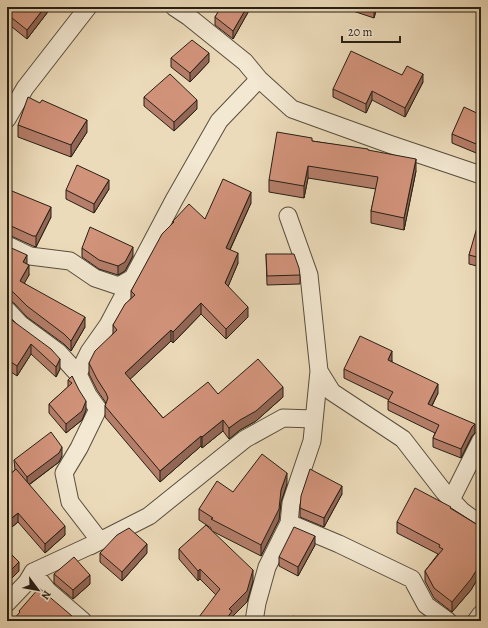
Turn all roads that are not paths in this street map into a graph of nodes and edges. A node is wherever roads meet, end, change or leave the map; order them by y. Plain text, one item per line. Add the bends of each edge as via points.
1 (88, 7) edge
2 (174, 7) edge
3 (259, 79) junction
4 (7, 119) edge
5 (481, 175) edge
6 (288, 216) dead end
7 (7, 245) edge
8 (133, 278) junction
9 (7, 310) edge
10 (319, 371) junction
11 (78, 374) junction
12 (314, 419) junction
13 (481, 440) edge
14 (451, 500) junction
15 (289, 523) junction
16 (481, 525) edge
17 (100, 541) junction
18 (33, 572) junction
19 (7, 603) edge
20 (481, 614) edge
21 (83, 621) edge
22 (254, 621) edge
23 (448, 621) edge
24 (476, 621) edge

1 - 4 street via 25,88
2 - 3 street via 245,62
3 - 5 street via 292,109
3 - 8 street via 219,121
6 - 10 street via 309,275
7 - 8 street via 30,256 70,261 95,278 119,286
8 - 11 street
9 - 11 street via 20,324 58,352
10 - 12 street
10 - 14 street via 332,392 404,438
11 - 17 street via 98,409 64,473 70,502
12 - 15 street via 312,441 291,504
12 - 17 street via 283,418 246,439 149,516
13 - 14 street
14 - 16 street
15 - 22 street via 267,567
15 - 23 street via 412,579 426,605
17 - 18 street
18 - 19 street
18 - 21 street via 48,592
20 - 24 street

